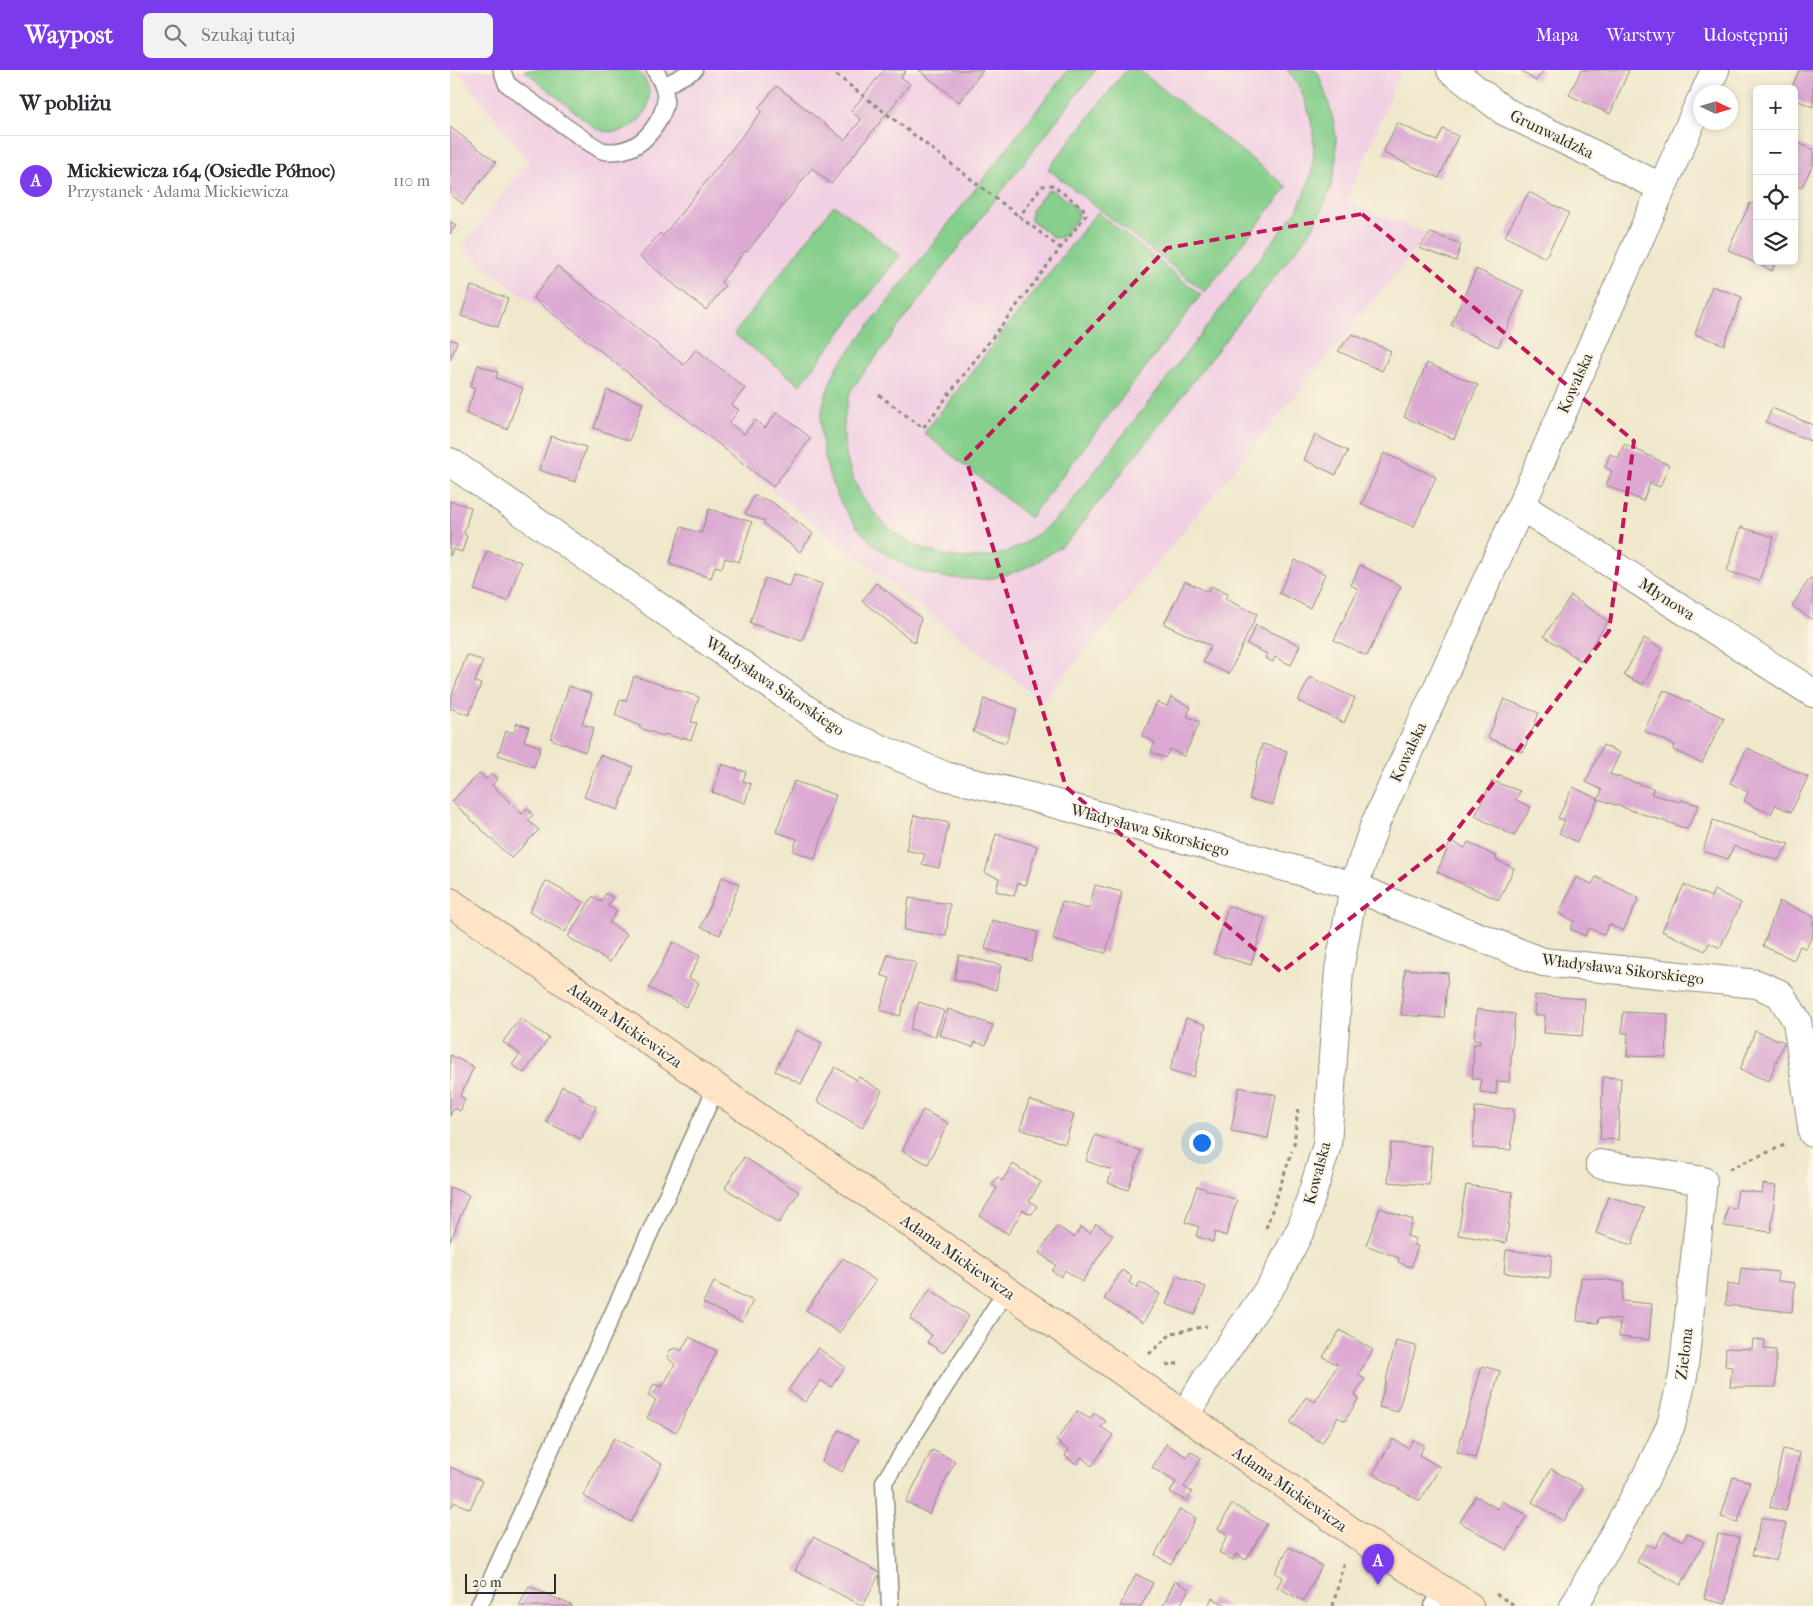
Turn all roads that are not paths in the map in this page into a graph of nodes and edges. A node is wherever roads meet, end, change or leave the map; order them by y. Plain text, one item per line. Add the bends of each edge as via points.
1 (502, 70) edge
2 (655, 70) edge
3 (694, 70) edge
4 (1451, 70) edge
5 (1715, 70) edge
6 (1708, 85) edge
7 (664, 86) junction
8 (1693, 117) edge
9 (1661, 187) junction
10 (450, 462) edge
11 (1521, 506) junction
12 (1813, 693) edge
13 (1354, 886) junction
14 (450, 902) edge
15 (716, 1088) junction
16 (1813, 1132) edge
17 (1600, 1164) dead end
18 (1006, 1291) junction
19 (1185, 1415) junction
20 (1438, 1599) edge
21 (479, 1606) edge
22 (890, 1606) edge
23 (1469, 1606) edge
24 (1574, 1606) edge

1 - 7 lane via 507,84 602,151 624,151 647,138 666,107
2 - 7 lane
3 - 7 lane
4 - 9 street, Grunwaldzka via 1504,111
5 - 6 street
8 - 9 street, Kowalska
9 - 11 street, Kowalska
10 - 13 street, Władysława Sikorskiego via 836,730 945,776
11 - 12 street, Młynowa
11 - 13 street, Kowalska via 1375,824
13 - 16 street, Władysława Sikorskiego via 1543,962 1757,984 1780,994 1798,1020
13 - 19 street, Kowalska via 1339,970 1327,1145 1302,1227 1273,1283
14 - 15 main road, Adama Mickiewicza
15 - 18 main road, Adama Mickiewicza
15 - 21 lane
17 - 24 street, Zielona via 1703,1181 1682,1376 1670,1425 1646,1477
18 - 19 main road, Adama Mickiewicza
18 - 22 lane via 884,1482
19 - 20 main road, Adama Mickiewicza via 1381,1552
20 - 23 main road, Adama Mickiewicza

